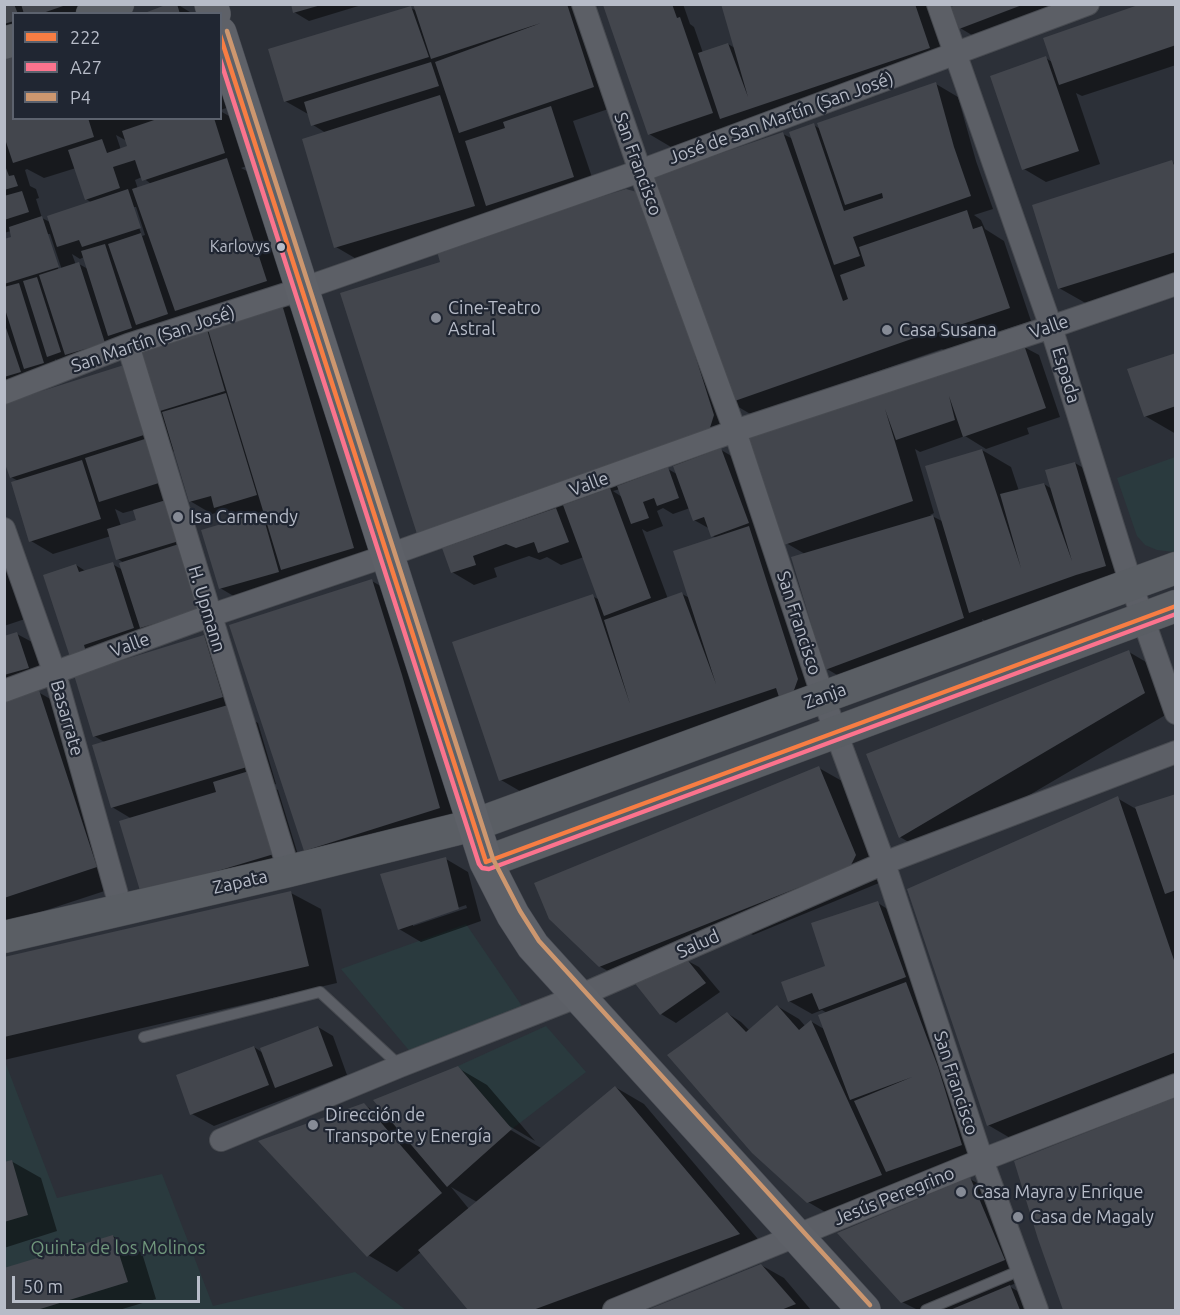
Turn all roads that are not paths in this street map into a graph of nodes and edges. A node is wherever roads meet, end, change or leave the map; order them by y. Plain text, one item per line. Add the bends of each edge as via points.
1 (118, 4) edge
2 (583, 4) edge
3 (938, 4) edge
4 (1088, 4) edge
5 (97, 12) edge
6 (222, 39) edge
7 (956, 53) junction
8 (640, 171) junction
9 (1176, 284) edge
10 (302, 289) junction
11 (1051, 327) junction
12 (128, 345) junction
13 (4, 393) edge
14 (735, 431) junction
15 (4, 529) edge
16 (389, 555) junction
17 (1176, 568) edge
18 (1131, 584) junction
19 (1176, 606) edge
20 (209, 616) junction
21 (1143, 619) junction
22 (55, 674) junction
23 (4, 691) edge
24 (823, 696) junction
25 (1176, 713) edge
26 (837, 733) junction
27 (1176, 752) edge
28 (474, 825) junction
29 (486, 862) junction
30 (884, 863) junction
31 (289, 871) junction
32 (121, 909) junction
33 (4, 937) edge
34 (579, 996) junction
35 (144, 1037) dead end
36 (400, 1066) junction
37 (1176, 1085) edge
38 (221, 1140) dead end
39 (982, 1160) junction
40 (797, 1237) junction
41 (1021, 1270) junction
42 (614, 1311) edge
43 (864, 1311) edge
44 (926, 1311) edge
45 (1036, 1311) edge

1 - 5 main road
2 - 8 street, San Francisco
3 - 7 street, Espada
4 - 7 street, José de San Martín (San José)
6 - 10 main road
7 - 8 street, José de San Martín (San José)
7 - 11 street, Espada
8 - 10 street, José de San Martín (San José)
8 - 14 street, San Francisco
9 - 11 street, Valle
10 - 12 street, San Martín (San José)
10 - 16 main road
11 - 14 street, Valle
11 - 18 street, Espada
12 - 13 street, San Martín (San José)
12 - 20 street, H. Upmann
14 - 16 street, Valle
14 - 24 street, San Francisco
15 - 22 street, Basarrate
16 - 20 street, Valle
16 - 28 main road
17 - 18 main road, Zanja
18 - 21 street, Espada
18 - 24 main road, Zanja
19 - 21 main road
20 - 22 street, Valle
20 - 31 street, H. Upmann
21 - 25 street, Espada
21 - 26 main road
22 - 23 street, Valle
22 - 32 street, Basarrate
24 - 26 street, San Francisco
24 - 28 main road, Zanja
26 - 29 main road
26 - 30 street, San Francisco
27 - 30 street, Salud
28 - 29 main road
28 - 31 main road, Zapata
29 - 34 main road via 533,946
30 - 34 street, Salud
30 - 39 street, San Francisco
31 - 32 main road, Zapata
32 - 33 main road, Zapata
34 - 36 street, Salud
34 - 40 main road
35 - 36 lane via 320,992
36 - 38 street, Salud
37 - 39 street, Jesús Peregrino
39 - 40 street, Jesús Peregrino
39 - 41 street, San Francisco
40 - 42 street, Jesús Peregrino
40 - 43 main road
41 - 44 lane
41 - 45 street, San Francisco

